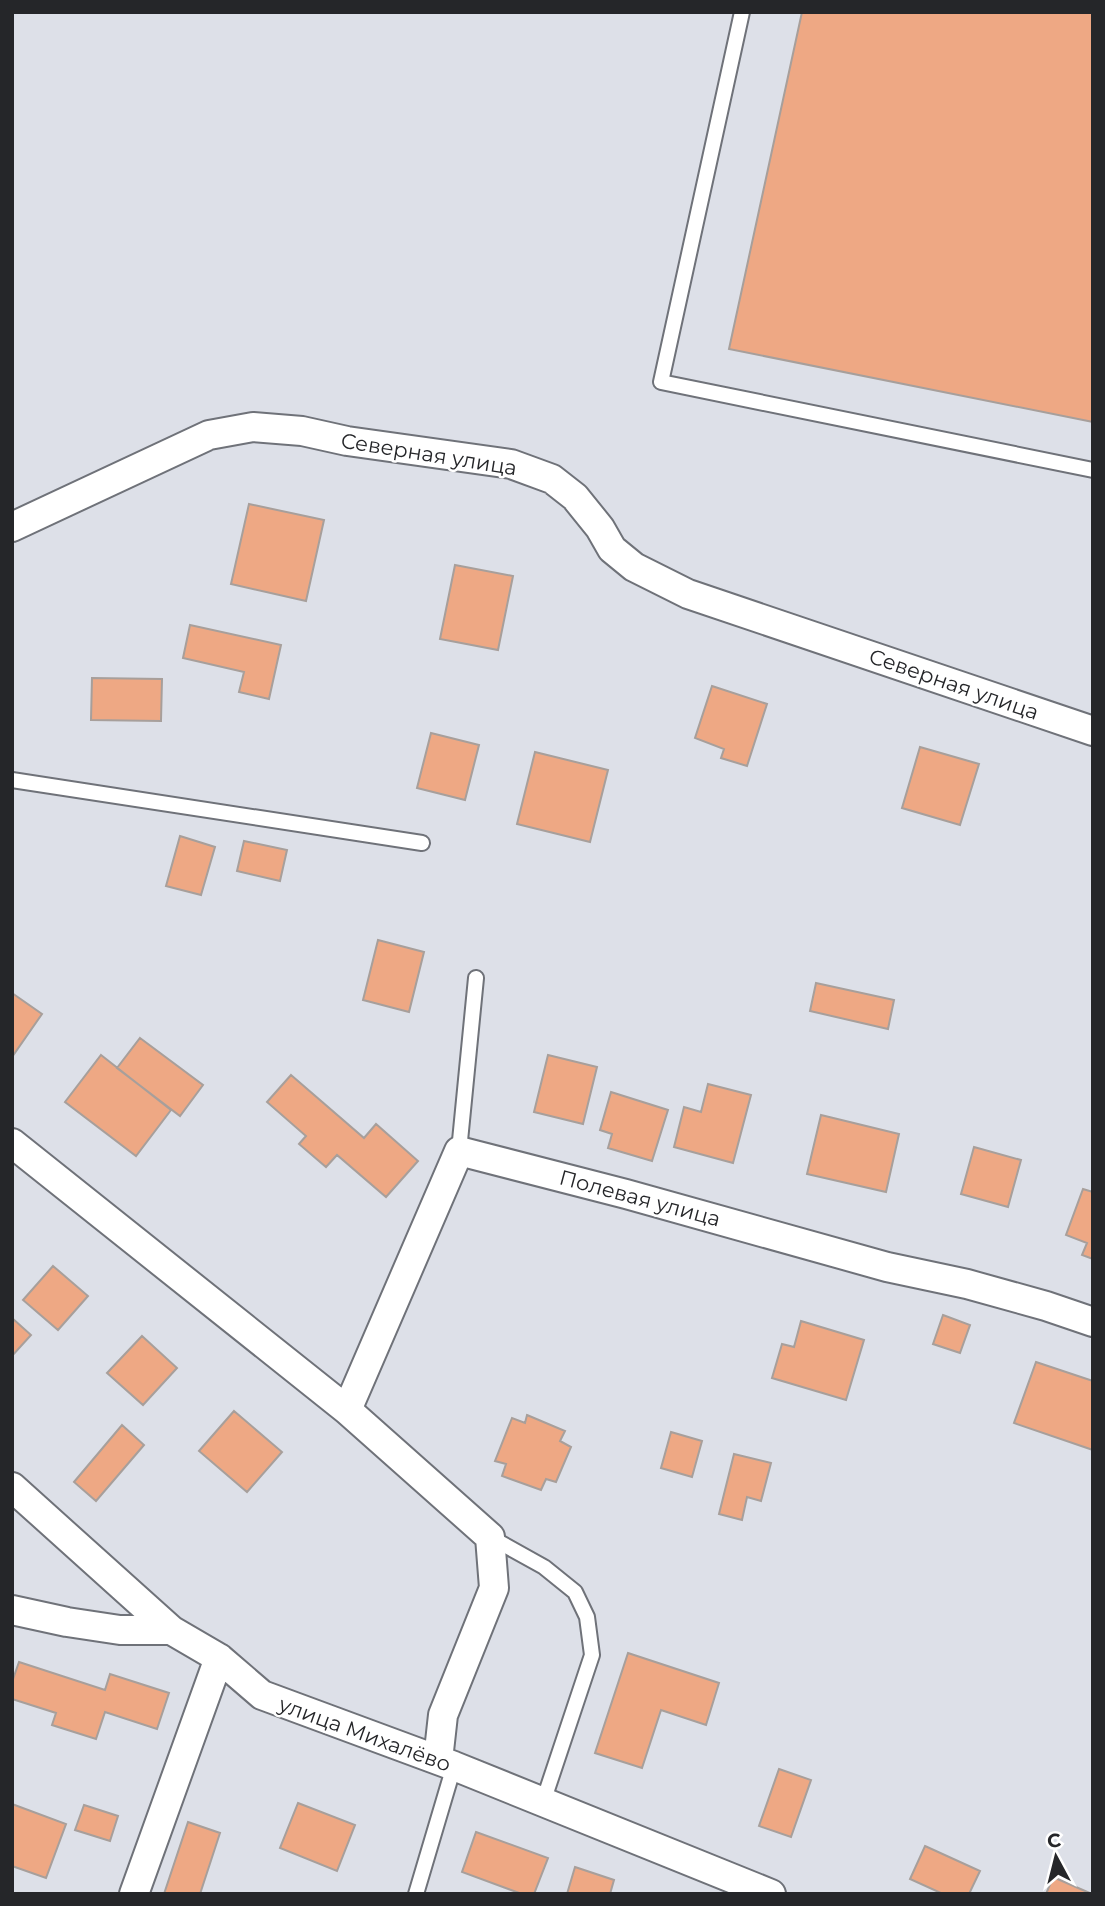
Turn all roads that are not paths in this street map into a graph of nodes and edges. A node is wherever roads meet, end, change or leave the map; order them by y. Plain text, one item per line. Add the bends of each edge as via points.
1 (742, 12) edge
2 (1093, 470) edge
3 (12, 527) edge
4 (1093, 731) edge
5 (12, 780) edge
6 (422, 843) dead end
7 (476, 978) dead end
8 (12, 1143) edge
9 (459, 1150) junction
10 (1093, 1322) edge
11 (347, 1410) junction
12 (12, 1487) edge
13 (490, 1537) junction
14 (12, 1609) edge
15 (171, 1630) junction
16 (219, 1658) junction
17 (446, 1763) junction
18 (542, 1802) junction
19 (134, 1894) edge
20 (416, 1894) edge
21 (771, 1894) edge

1 - 2 lane via 661,382
3 - 4 street, Северная улица via 209,435 253,427 302,430 347,441 511,464 552,479 575,498 612,549 688,594
5 - 6 lane
7 - 9 lane
8 - 11 street
9 - 10 street, Полевая улица via 967,1284
9 - 11 street
11 - 13 street
12 - 15 street, улица Михалёво
13 - 17 street via 494,1588 443,1715
13 - 18 lane via 544,1567 575,1592 587,1617 592,1655
14 - 15 street via 120,1630
15 - 16 street, улица Михалёво
16 - 17 street, улица Михалёво via 262,1695
16 - 19 street
17 - 18 street, улица Михалёво
17 - 20 lane
18 - 21 street, улица Михалёво

